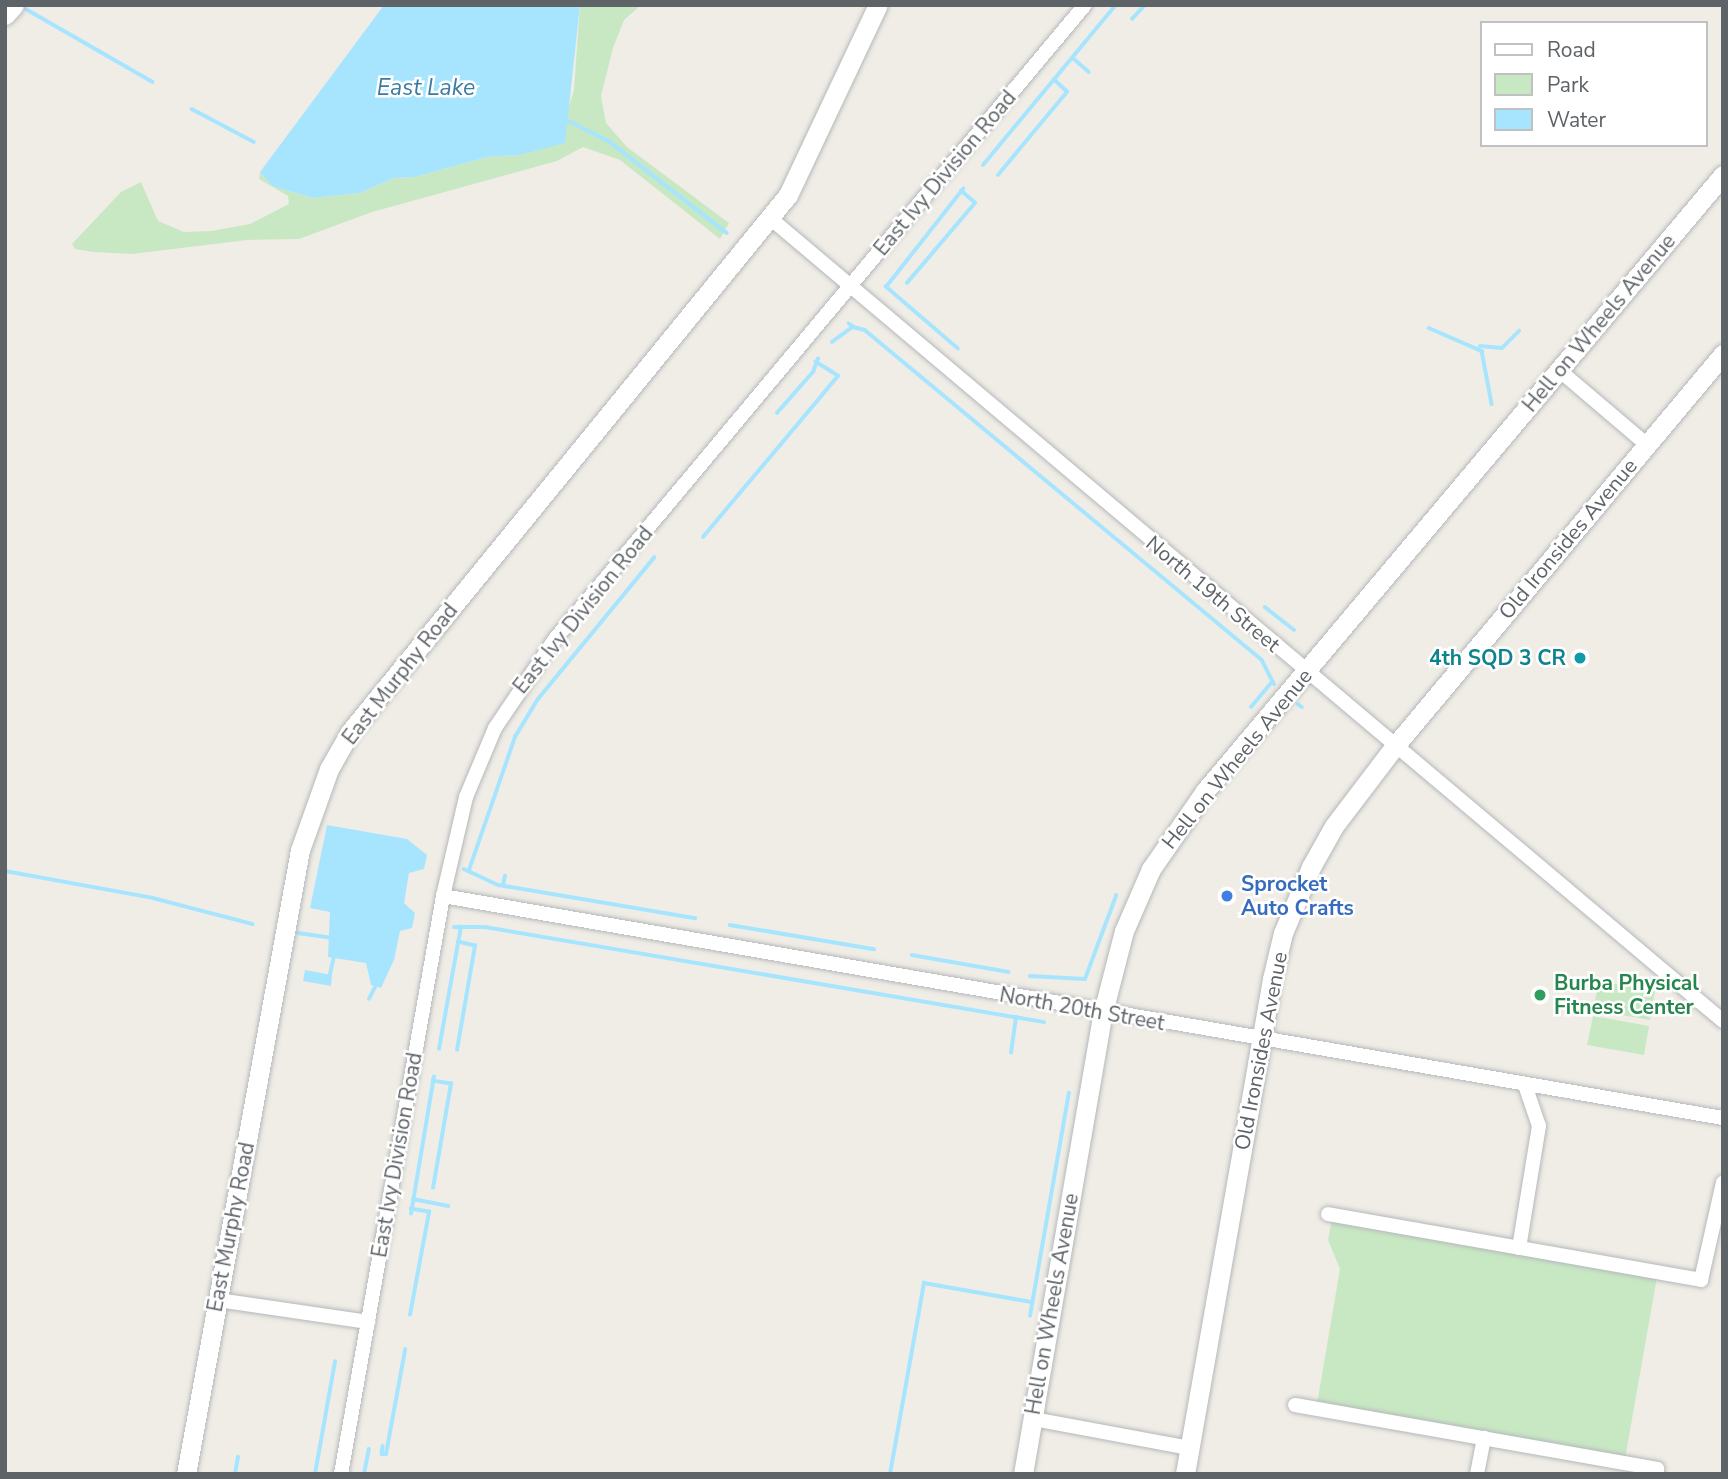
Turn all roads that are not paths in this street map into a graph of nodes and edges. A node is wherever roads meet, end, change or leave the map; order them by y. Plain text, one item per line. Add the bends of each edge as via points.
1 (14, 5) edge
2 (878, 5) edge
3 (1085, 5) edge
4 (5, 15) edge
5 (1723, 175) edge
6 (770, 218) junction
7 (851, 287) junction
8 (1723, 354) edge
9 (1559, 370) junction
10 (1647, 445) junction
11 (1306, 672) junction
12 (1394, 747) junction
13 (443, 896) junction
14 (1103, 1012) junction
15 (1723, 1021) edge
16 (1261, 1042) junction
17 (1525, 1085) junction
18 (1723, 1118) edge
19 (1723, 1182) edge
20 (1328, 1214) dead end
21 (1518, 1248) junction
22 (218, 1300) junction
23 (368, 1322) junction
24 (1295, 1405) dead end
25 (1033, 1419) junction
26 (1484, 1438) junction
27 (1189, 1448) junction
28 (186, 1474) edge
29 (341, 1474) edge
30 (1023, 1474) edge
31 (1185, 1474) edge
32 (1478, 1474) edge
33 (1657, 1474) edge

1 - 4 street
2 - 6 street, East Murphy Road via 800,175
3 - 7 street, East Ivy Division Road
5 - 9 street, Hell on Wheels Avenue
6 - 7 street, North 19th Street
6 - 22 street, East Murphy Road via 365,714 329,769 300,850
7 - 11 street, North 19th Street
7 - 13 street, East Ivy Division Road via 555,639 512,697 466,797
8 - 10 street, Old Ironsides Avenue
9 - 10 street
9 - 11 street, Hell on Wheels Avenue
10 - 12 street, Old Ironsides Avenue
11 - 12 street, North 19th Street
11 - 14 street, Hell on Wheels Avenue via 1205,791 1151,869 1124,931
12 - 15 street, North 19th Street
12 - 16 street, Old Ironsides Avenue via 1334,826 1299,891 1277,954
13 - 14 street, North 20th Street
13 - 23 street, East Ivy Division Road
14 - 16 street, North 20th Street
14 - 25 street, Hell on Wheels Avenue
16 - 17 street, North 20th Street
16 - 27 street, Old Ironsides Avenue
17 - 18 street, North 20th Street
17 - 21 street via 1539,1126
19 - 21 street via 1701,1280
20 - 21 street
22 - 23 street
22 - 28 street, East Murphy Road
23 - 29 street, East Ivy Division Road
24 - 26 street
25 - 27 street
25 - 30 street, Hell on Wheels Avenue
26 - 32 street
26 - 33 street via 1657,1469
27 - 31 street, Old Ironsides Avenue

